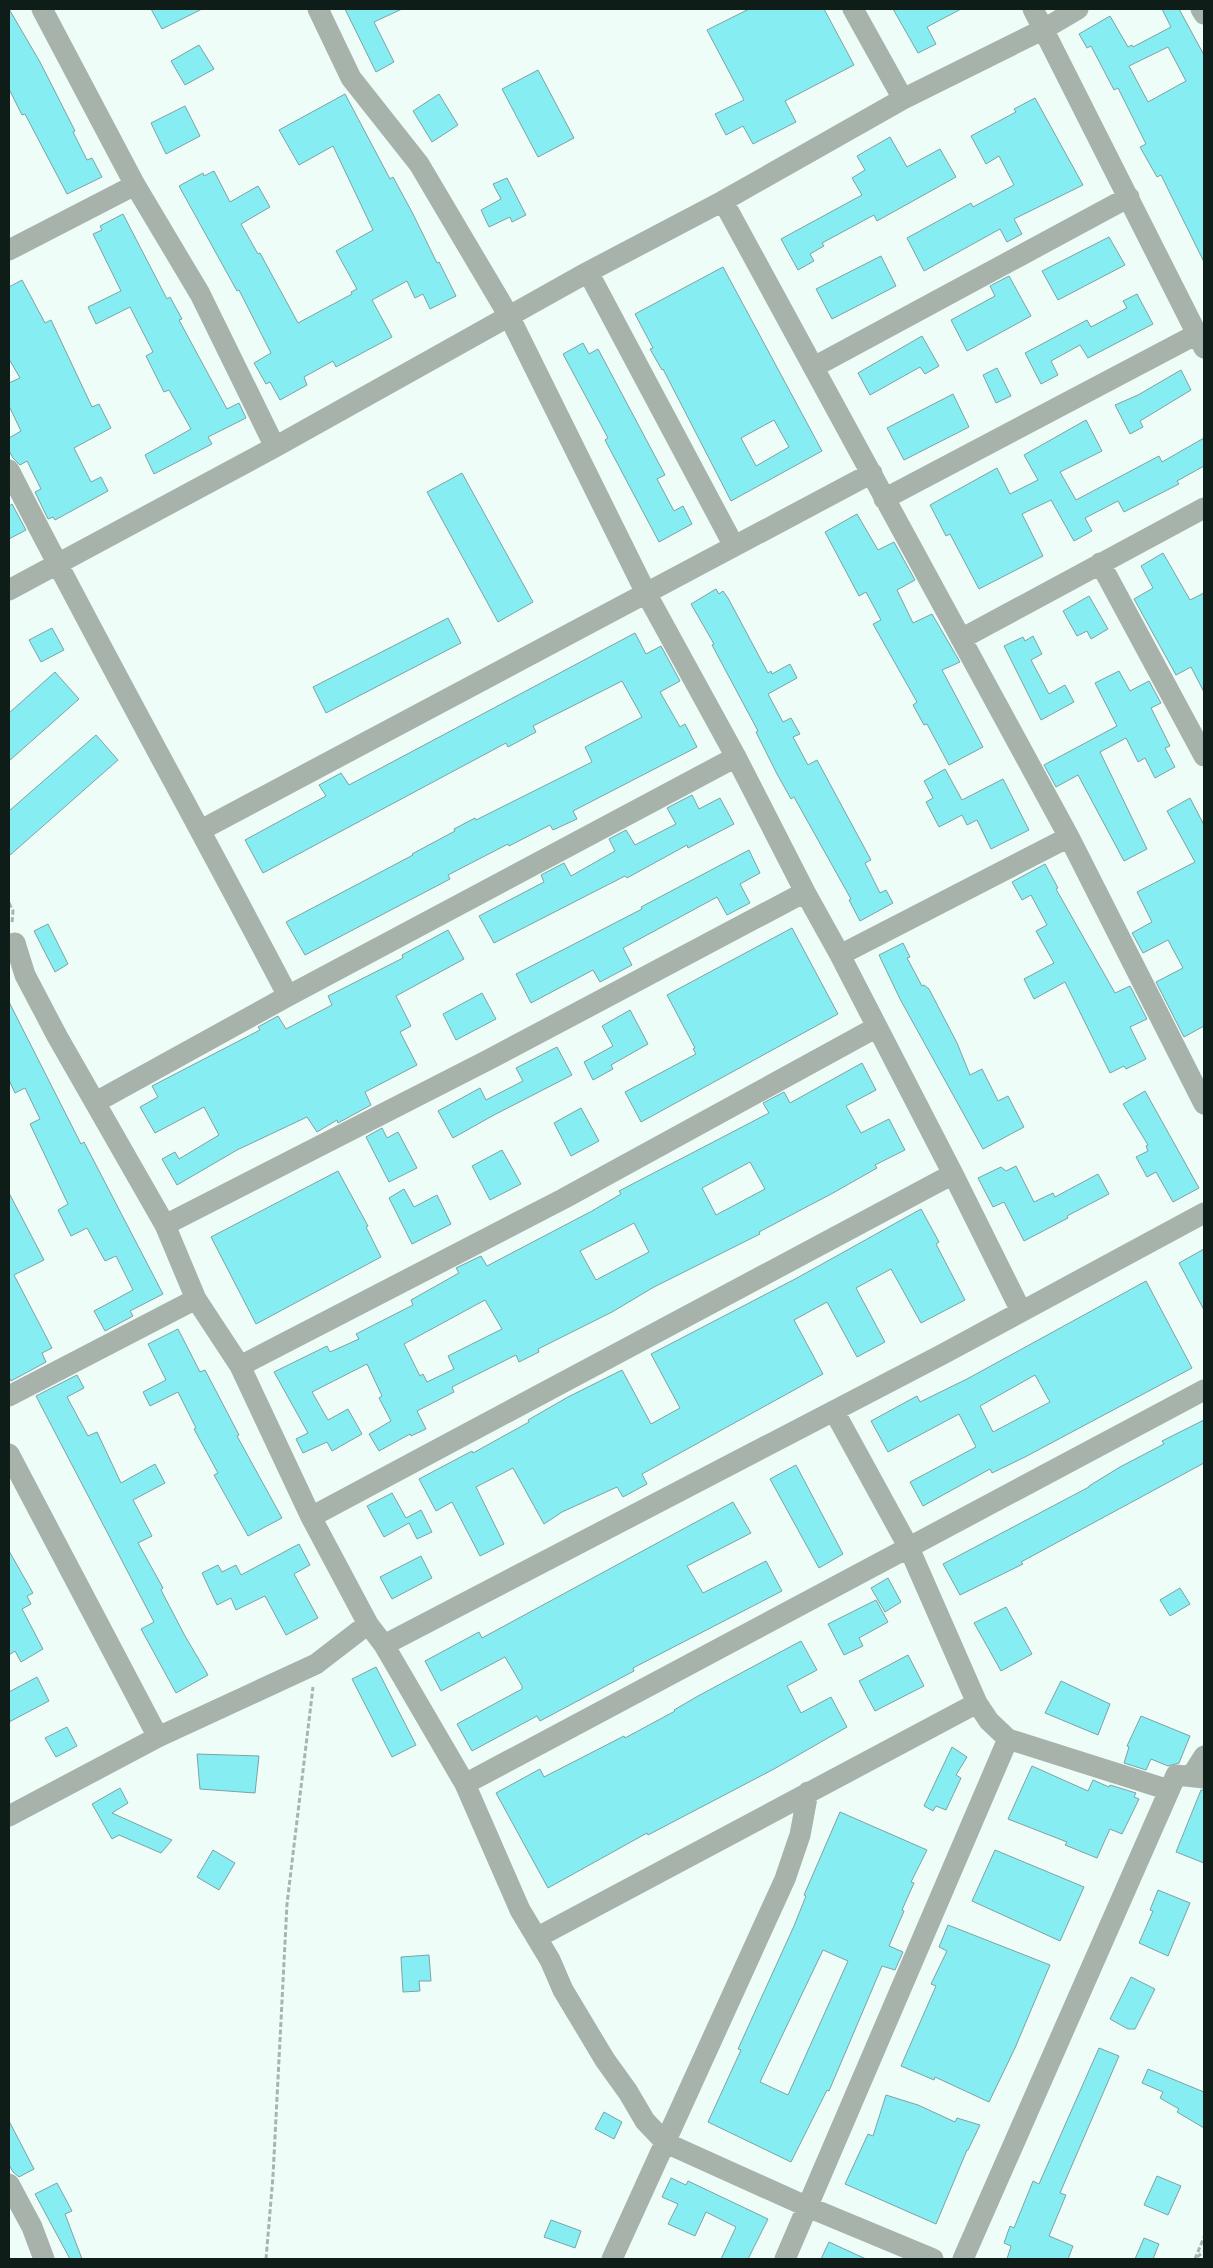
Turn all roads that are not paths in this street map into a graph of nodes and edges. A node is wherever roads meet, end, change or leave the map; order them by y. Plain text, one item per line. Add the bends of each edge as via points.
1 (42, 9) edge
2 (853, 9) edge
3 (1033, 9) edge
4 (1078, 9) edge
5 (1201, 9) edge
6 (324, 11) edge
7 (1204, 14) edge
8 (1044, 29) junction
9 (903, 99) junction
10 (135, 185) junction
11 (1129, 197) junction
12 (723, 201) junction
13 (9, 250) edge
14 (588, 272) junction
15 (510, 318) junction
16 (1201, 341) edge
17 (814, 367) junction
18 (275, 447) junction
19 (9, 470) edge
20 (872, 473) junction
21 (884, 499) junction
22 (1204, 508) edge
23 (734, 546) junction
24 (1100, 563) junction
25 (56, 564) junction
26 (9, 590) edge
27 (646, 593) junction
28 (961, 639) junction
29 (1204, 756) edge
30 (736, 757) junction
31 (201, 830) junction
32 (1069, 837) junction
33 (805, 892) junction
34 (9, 946) edge
35 (840, 955) junction
36 (288, 996) junction
37 (877, 1027) junction
38 (96, 1102) junction
39 (1204, 1104) edge
40 (953, 1174) junction
41 (1204, 1213) edge
42 (165, 1226) junction
43 (196, 1299) junction
44 (1021, 1311) junction
45 (240, 1366) junction
46 (1204, 1390) edge
47 (9, 1396) edge
48 (834, 1411) junction
49 (9, 1454) edge
50 (311, 1517) junction
51 (909, 1548) junction
52 (368, 1624) junction
53 (384, 1645) junction
54 (978, 1703) junction
55 (158, 1738) junction
56 (1008, 1738) junction
57 (1204, 1756) edge
58 (1198, 1776) edge
59 (465, 1784) junction
60 (1170, 1790) junction
61 (808, 1792) junction
62 (9, 1816) edge
63 (538, 1937) junction
64 (666, 2143) junction
65 (9, 2184) edge
66 (808, 2207) junction
67 (44, 2259) edge
68 (612, 2259) edge
69 (785, 2259) edge
70 (933, 2259) edge
71 (963, 2259) edge

1 - 10 street
2 - 9 street
3 - 8 street
4 - 8 street
5 - 7 street
6 - 15 street via 351,78 419,164
8 - 9 street
8 - 11 street
9 - 12 street
10 - 13 street
10 - 18 street via 200,294
11 - 16 street
11 - 17 street
12 - 14 street
12 - 17 street
14 - 15 street
14 - 23 street
15 - 18 street
15 - 27 street
16 - 21 street
17 - 20 street
18 - 25 street
19 - 25 street
20 - 21 street
20 - 23 street
21 - 28 street
22 - 24 street
23 - 27 street
24 - 28 street
24 - 29 street
25 - 26 street
25 - 31 street
27 - 30 street
27 - 31 street
28 - 32 street
30 - 33 street
30 - 36 street
31 - 36 street
32 - 35 street
32 - 39 street
33 - 35 street
33 - 42 street
34 - 38 street via 15,943 25,975
35 - 37 street
36 - 38 street
37 - 40 street
37 - 45 street via 563,1199
38 - 42 street
40 - 44 street
40 - 50 street
41 - 44 street
42 - 43 street
43 - 45 street
43 - 47 street
44 - 48 street
45 - 50 street
46 - 51 street
48 - 51 street
48 - 53 street
49 - 55 street
50 - 52 street
51 - 54 street
51 - 59 street
52 - 53 street
52 - 55 street via 316,1664
53 - 59 street
54 - 56 street via 990,1721
54 - 61 street
55 - 62 street
56 - 60 street
56 - 66 street
57 - 58 street
58 - 60 street via 1176,1775
59 - 63 street via 520,1910
60 - 71 street
61 - 63 street
61 - 64 street via 800,1835 785,1879
63 - 64 street via 562,1990 605,2060 644,2121
64 - 66 street
64 - 68 street
65 - 67 street via 32,2227
66 - 69 street
66 - 70 street

